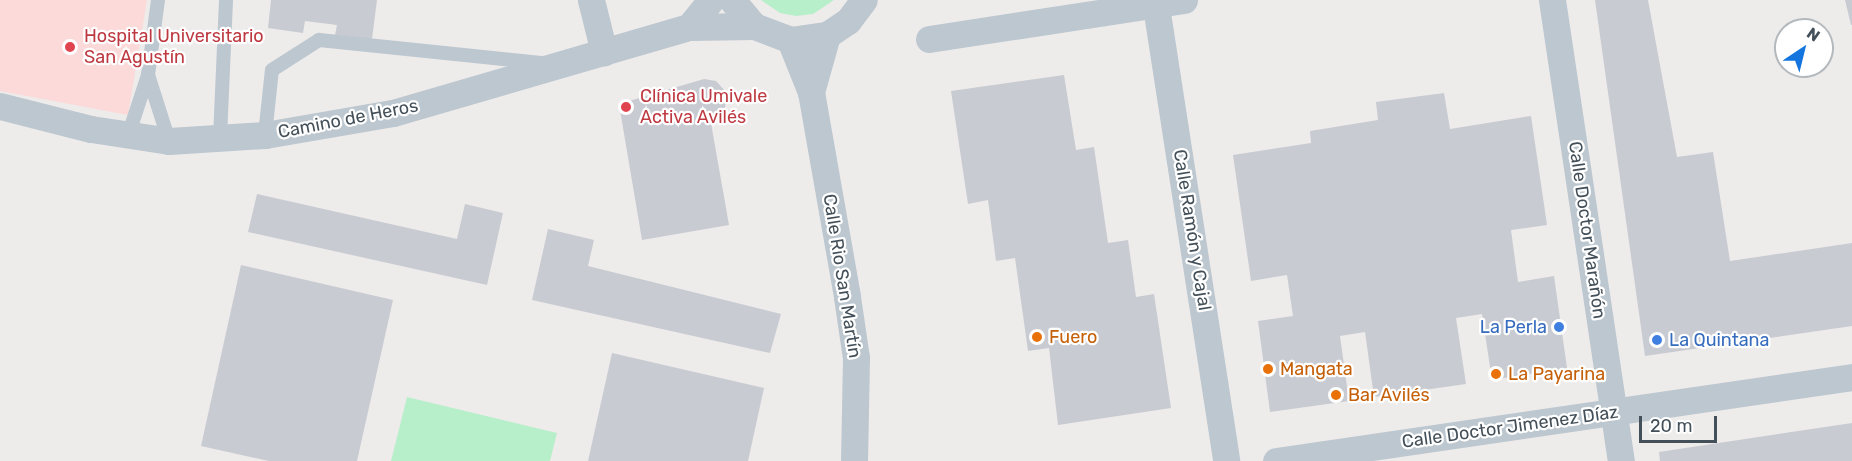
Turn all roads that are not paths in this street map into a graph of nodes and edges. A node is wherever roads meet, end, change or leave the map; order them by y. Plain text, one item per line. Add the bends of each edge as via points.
1 (158, 0) edge
2 (226, 0) edge
3 (591, 0) edge
4 (711, 0) edge
5 (732, 0) edge
6 (864, 0) edge
7 (1184, 0) edge
8 (1552, 0) edge
9 (1156, 2) edge
10 (754, 26) junction
11 (689, 27) junction
12 (827, 35) junction
13 (929, 39) dead end
14 (790, 40) junction
15 (604, 52) junction
16 (558, 65) junction
17 (148, 75) junction
18 (811, 92) junction
19 (0, 106) edge
20 (265, 135) junction
21 (128, 136) junction
22 (220, 138) junction
23 (169, 141) junction
24 (1852, 377) edge
25 (1614, 412) junction
26 (854, 461) edge
27 (1226, 461) edge
28 (1276, 461) edge
29 (1621, 461) edge

1 - 17 lane
2 - 22 lane
3 - 15 street
4 - 11 street
5 - 10 street
6 - 12 street via 848,21
7 - 9 street
8 - 25 street, Calle Doctor Marañón
9 - 13 street
9 - 27 street, Calle Ramón y Cajal
10 - 11 street, Camino de Heros
10 - 14 street
11 - 15 street, Camino de Heros
12 - 14 street
12 - 18 street
14 - 18 street
15 - 16 street, Camino de Heros
16 - 20 street, Camino de Heros via 393,114
16 - 20 lane via 320,40 272,70
17 - 21 lane
17 - 23 lane
18 - 26 street, Calle Rio San Martín via 856,358
19 - 21 street, Camino de Heros
20 - 22 street, Camino de Heros
21 - 23 street, Camino de Heros
22 - 23 street, Camino de Heros
24 - 25 street, Calle Doctor Jimenez Díaz
25 - 28 street, Calle Doctor Jimenez Díaz
25 - 29 street, Calle Doctor Marañón

